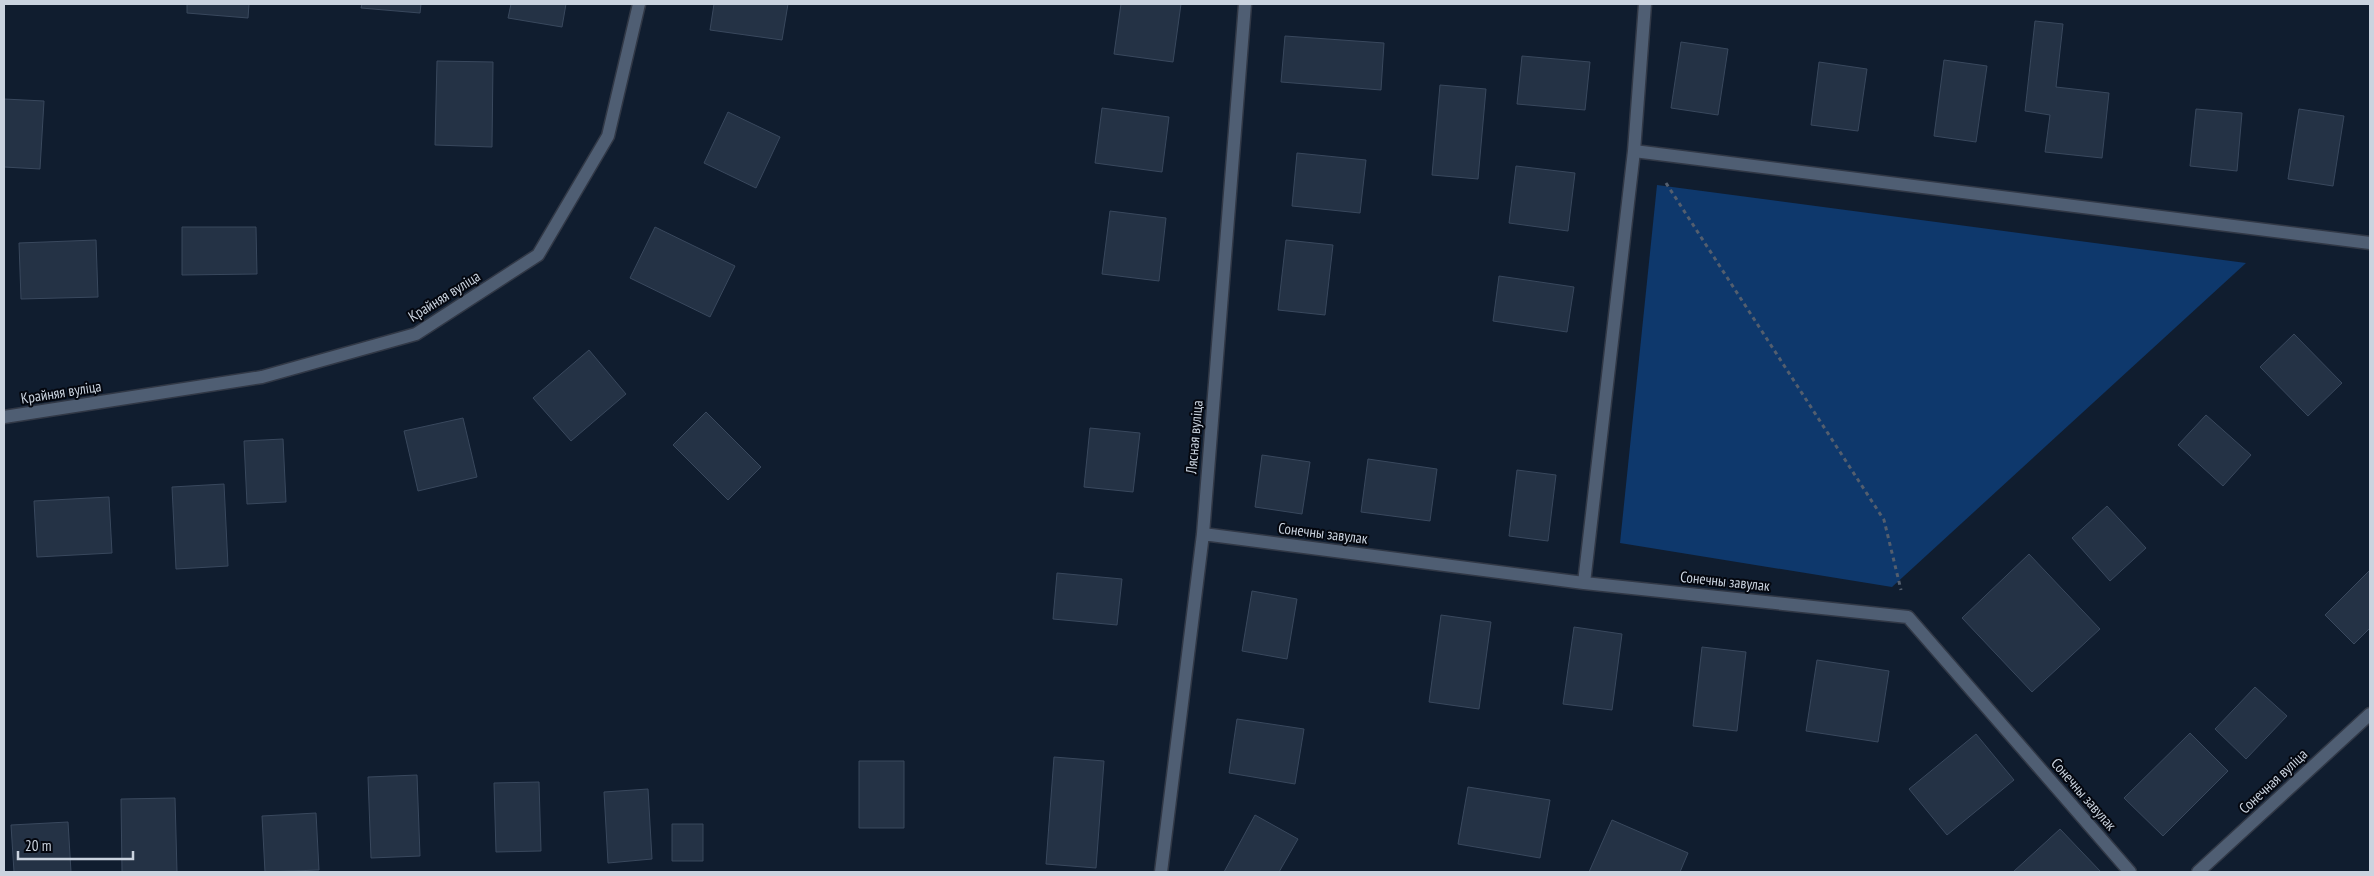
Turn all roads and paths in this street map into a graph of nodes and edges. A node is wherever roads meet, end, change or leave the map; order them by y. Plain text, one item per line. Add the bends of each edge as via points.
1 (639, 4) edge
2 (1246, 4) edge
3 (1645, 4) edge
4 (1634, 151) junction
5 (1647, 153) junction
6 (2370, 243) edge
7 (4, 417) edge
8 (1203, 534) junction
9 (1584, 583) junction
10 (1908, 617) junction
11 (2370, 714) edge
12 (1161, 872) edge
13 (2130, 872) edge
14 (2198, 872) edge

1 - 7 street, Крайняя вуліца via 608,136 538,256 416,334 262,377
2 - 8 street, Лясная вуліца
3 - 4 street
4 - 5 street
4 - 9 street
5 - 6 street
5 - 10 path via 1884,520
8 - 9 street, Сонечны завулак
8 - 12 street, Лясная вуліца
9 - 10 street, Сонечны завулак
10 - 13 street, Сонечны завулак
11 - 14 street, Сонечная вуліца

